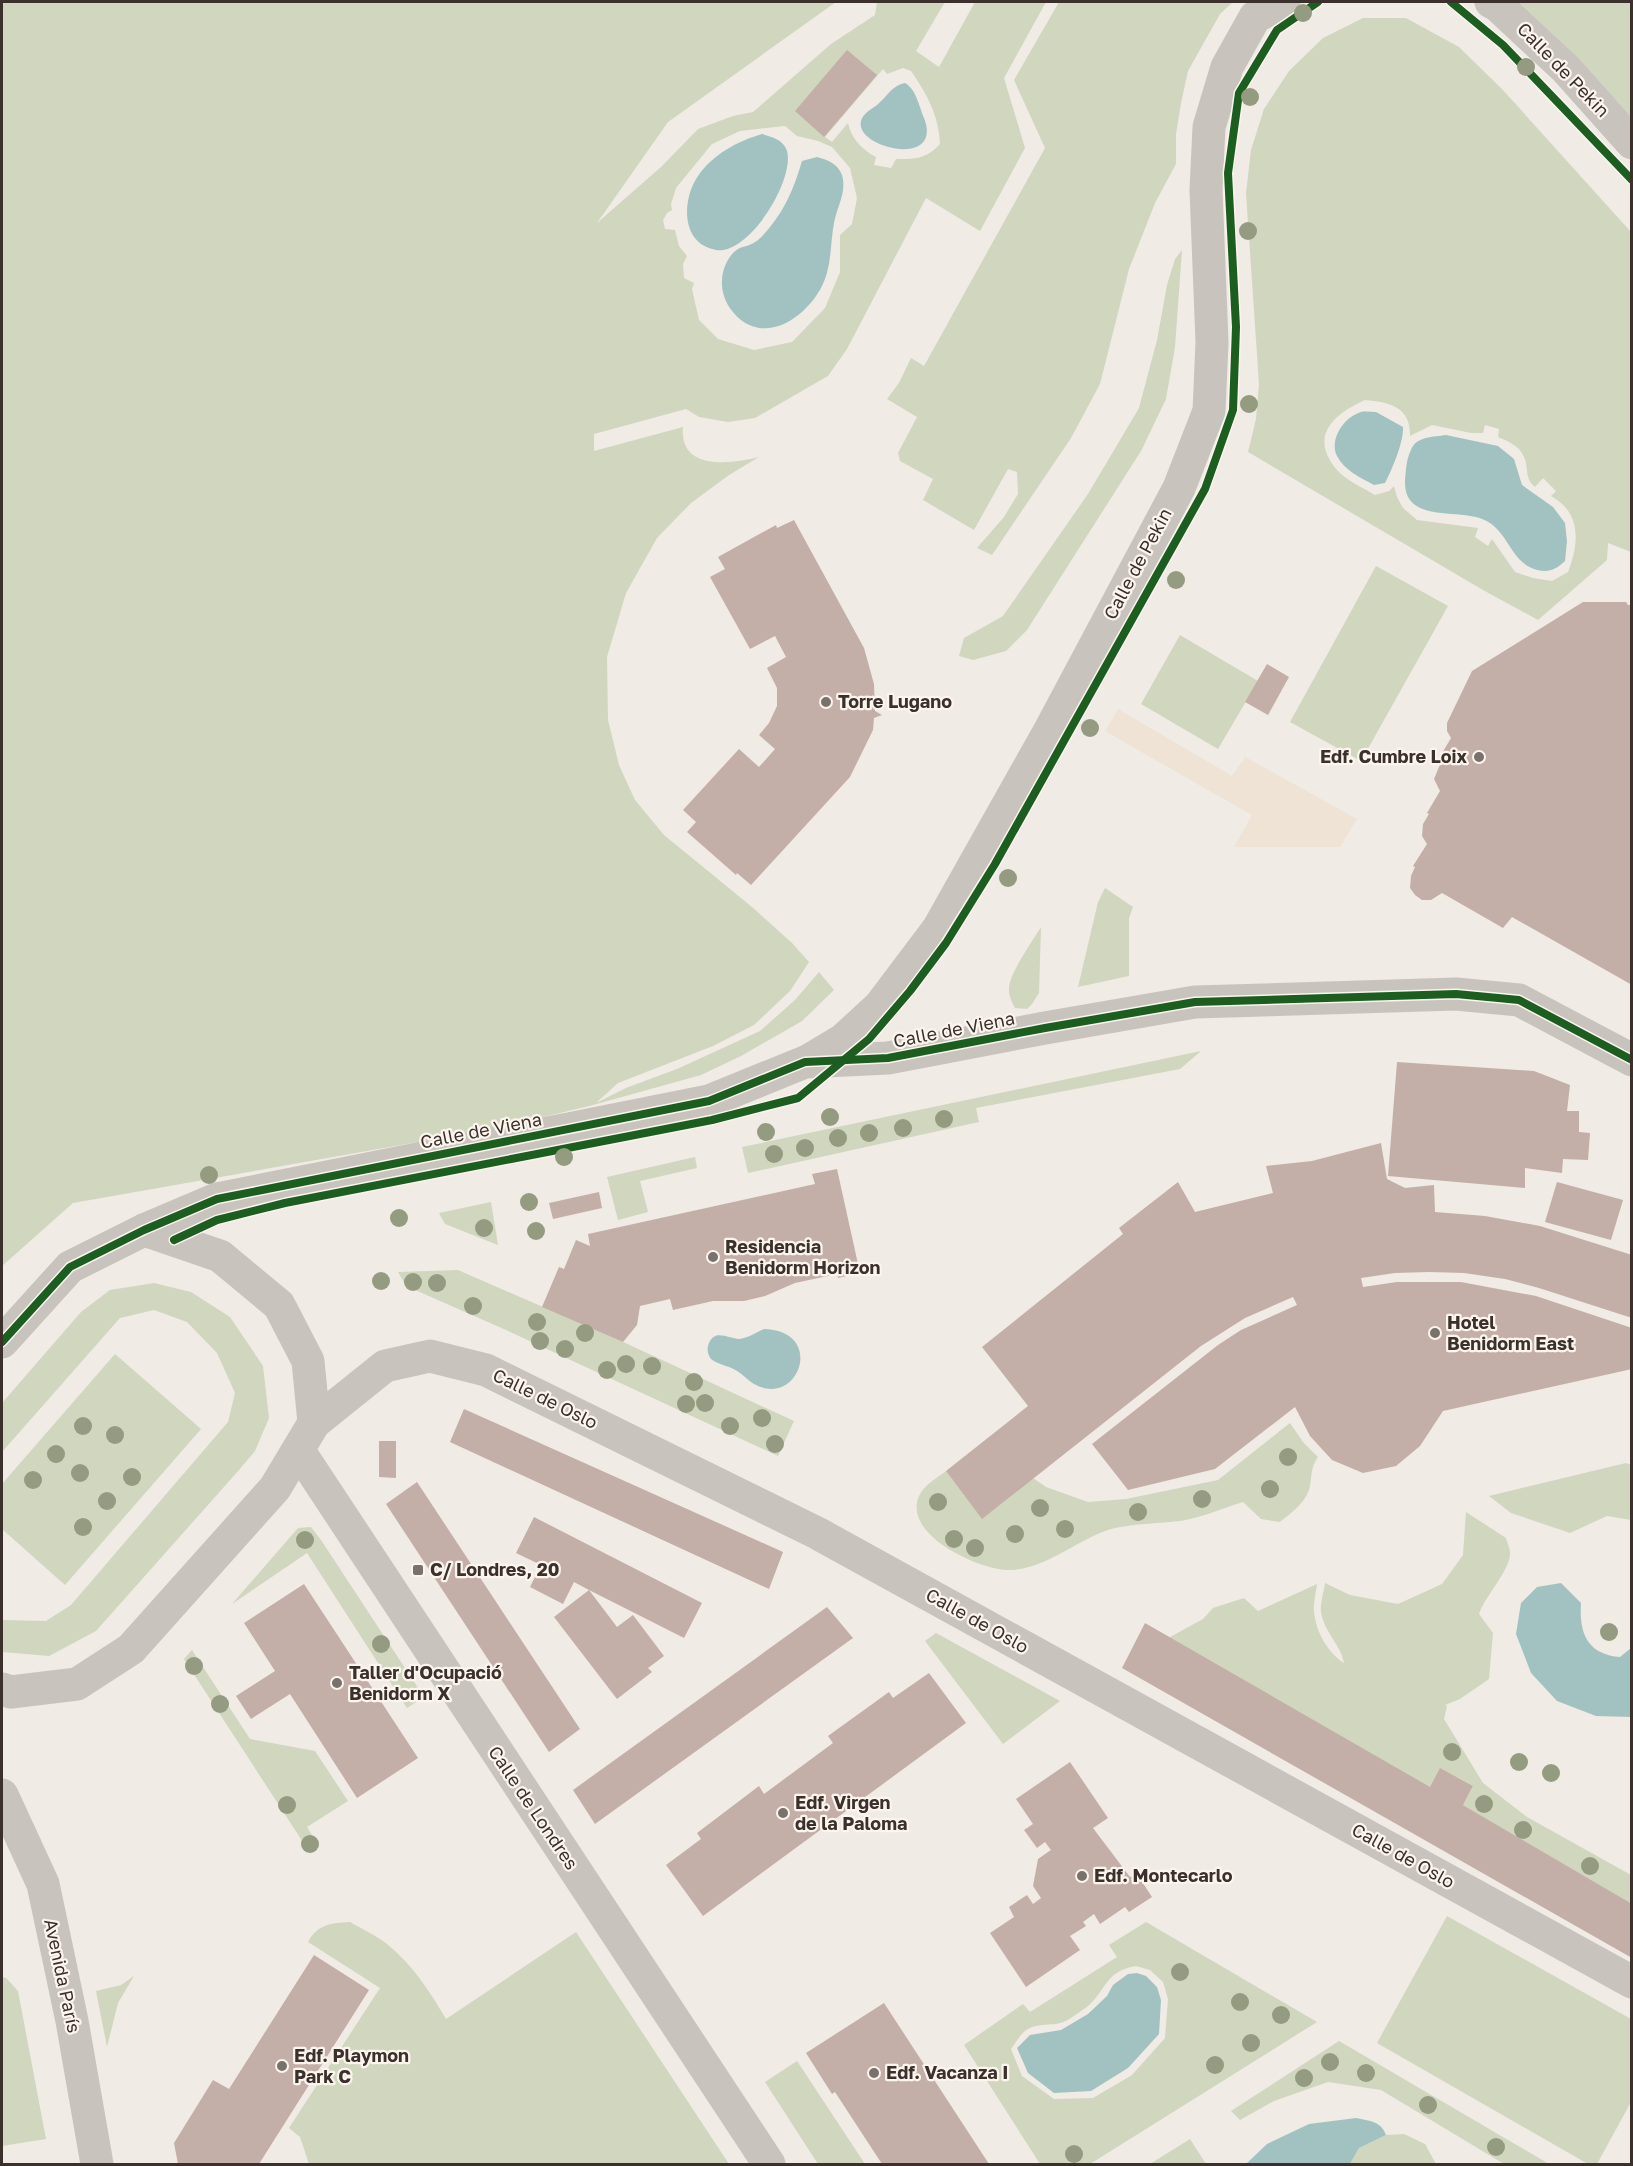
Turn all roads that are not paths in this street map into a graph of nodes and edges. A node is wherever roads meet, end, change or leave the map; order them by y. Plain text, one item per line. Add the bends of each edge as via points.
1 (1284, 2) edge
2 (1491, 2) edge
3 (1632, 143) edge
4 (1632, 1060) edge
5 (805, 1062) junction
6 (144, 1230) junction
7 (2, 1342) edge
8 (314, 1423) junction
9 (299, 1451) junction
10 (2, 1689) edge
11 (2, 1795) edge
12 (9, 1842) edge
13 (1632, 1982) edge
14 (97, 2164) edge
15 (769, 2164) edge

1 - 5 street, Calle de Pekin via 1255,17 1227,67 1209,127 1209,411 1179,488 938,929 880,1006 843,1040
2 - 3 street, Calle de Pekin via 1566,69
4 - 5 street, Calle de Viena via 1519,1000 1456,994 1195,1002 888,1058
5 - 6 street, Calle de Viena via 709,1101 217,1199
6 - 7 street, Calle de Viena via 70,1268
6 - 8 street via 220,1256 279,1305 308,1362
8 - 9 street
8 - 13 street, Calle de Oslo via 385,1366 430,1356 486,1370 817,1533
9 - 10 street via 276,1488 131,1649 77,1684 10,1692
9 - 15 street, Calle de Londres
11 - 12 street, Avenida París
12 - 14 street, Avenida París via 43,1884

